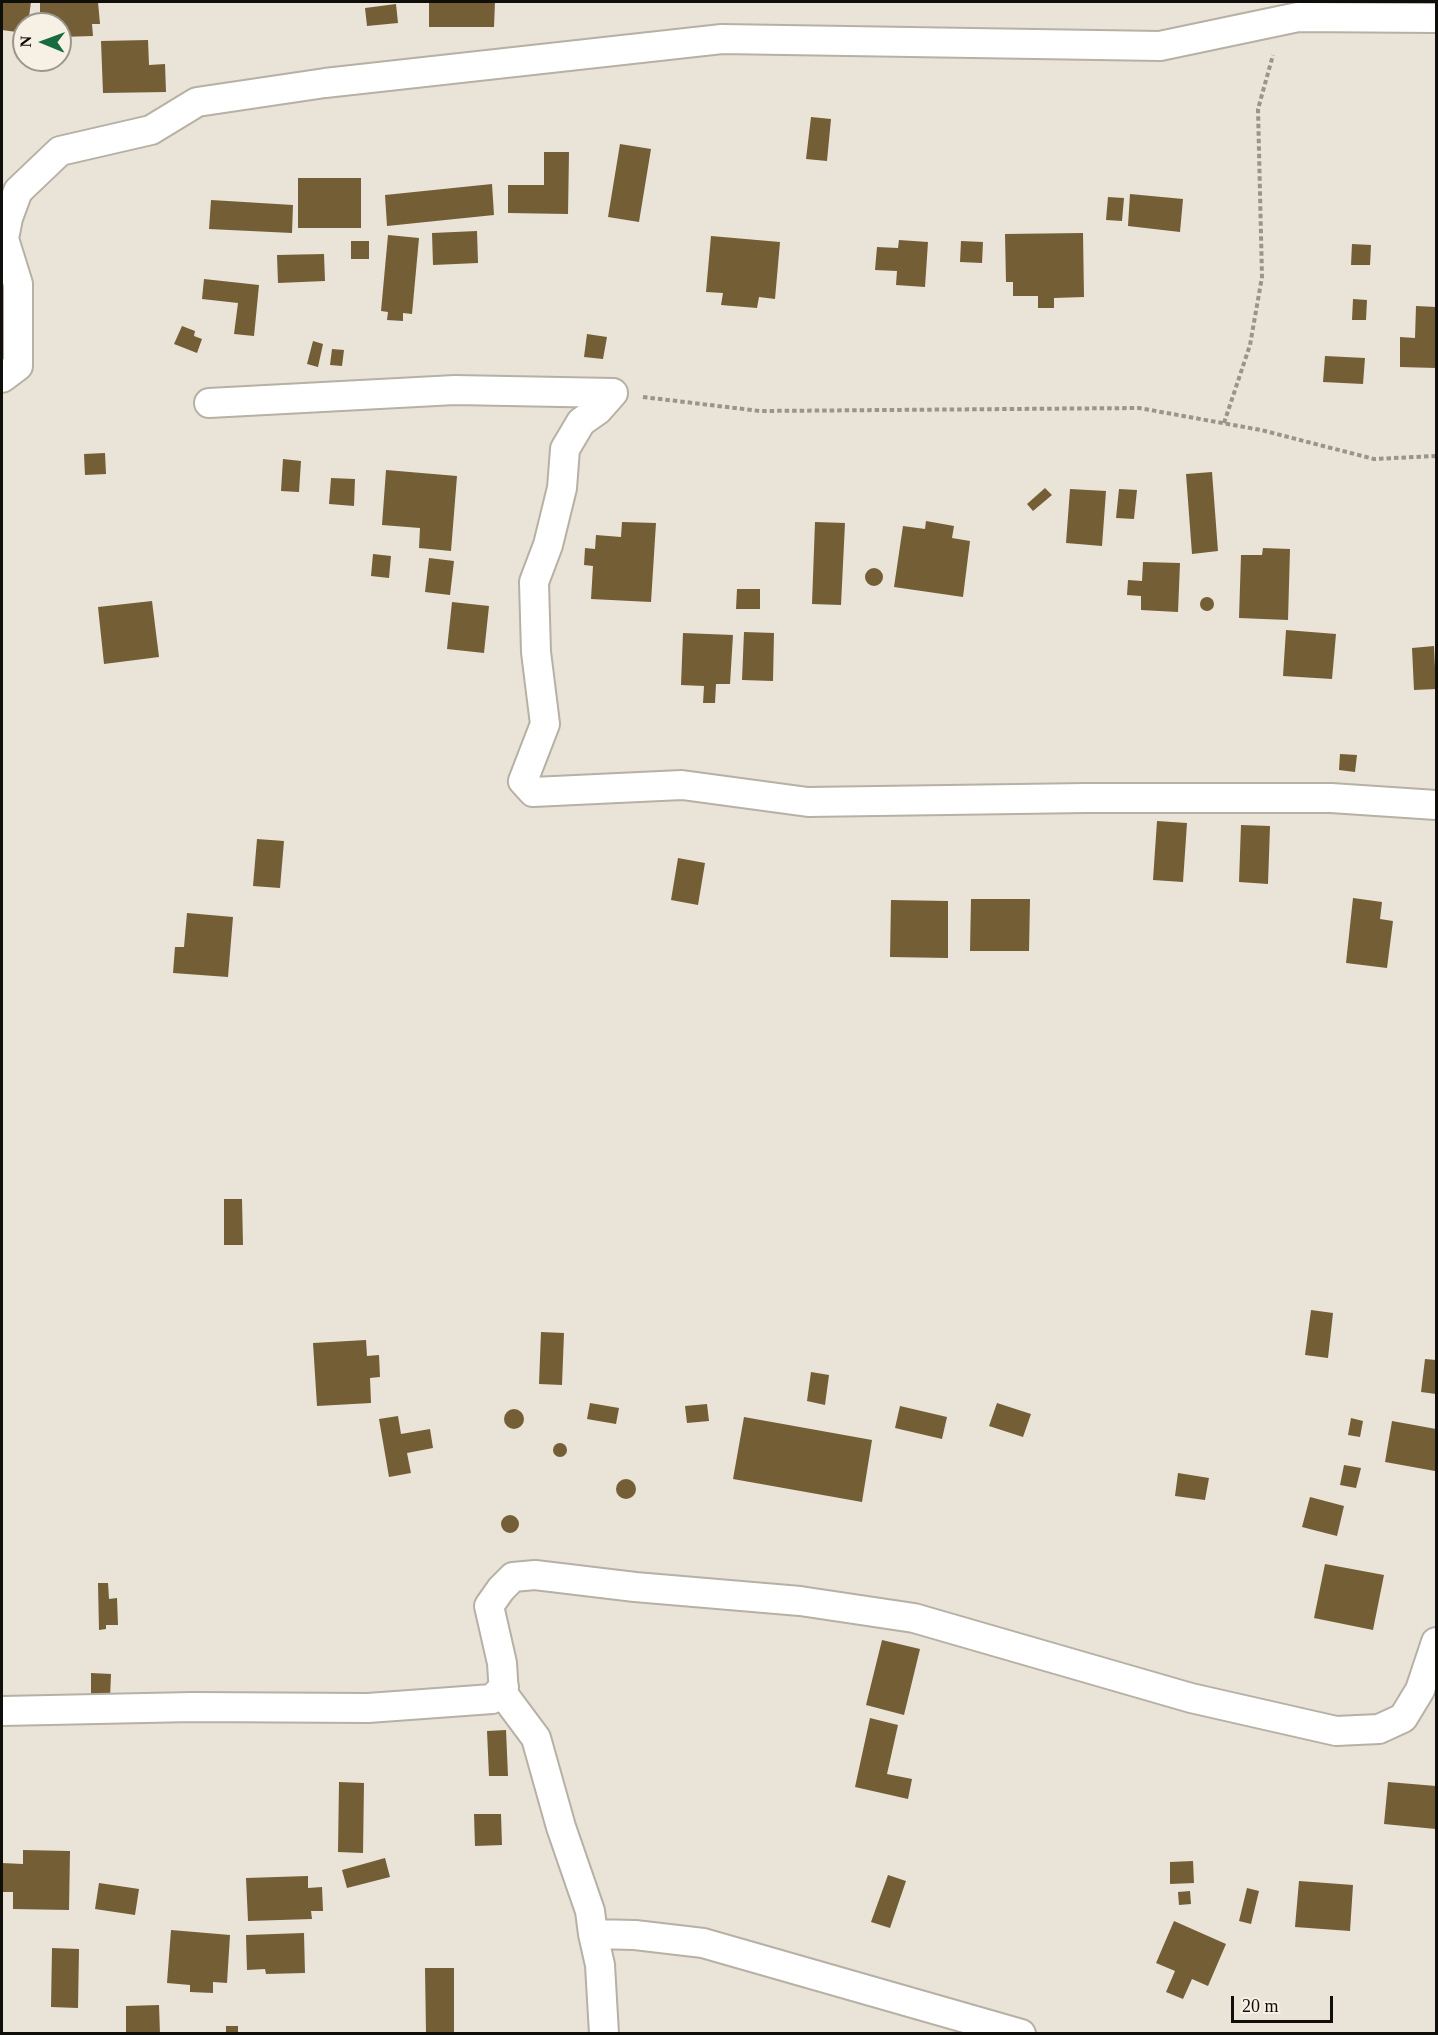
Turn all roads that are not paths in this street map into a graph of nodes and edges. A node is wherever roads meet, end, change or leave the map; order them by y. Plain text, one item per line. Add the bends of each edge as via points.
1 (1437, 18) edge
2 (2, 378) edge
3 (209, 403) dead end
4 (1437, 806) edge
5 (1437, 1642) edge
6 (504, 1687) junction
7 (2, 1711) edge
8 (593, 1934) junction
9 (629, 1935) junction
10 (600, 1965) junction
11 (604, 2034) edge
12 (1022, 2034) edge

1 - 2 street via 1298,17 1160,46 722,39 325,83 197,102 151,130 60,151 18,191 4,239 18,285 18,366
3 - 4 street via 455,390 613,393 581,422 565,449 562,488 534,582 536,652 545,723 523,781 533,792 682,785 808,802 1331,798
5 - 6 street via 1420,1690 1403,1718 1379,1729 1336,1731 1191,1698 914,1618 800,1601 535,1575 513,1577 489,1606
6 - 7 street via 492,1700 368,1708
6 - 8 street via 504,1695 536,1738 590,1911
8 - 9 street
8 - 10 street
9 - 10 street
9 - 12 street via 703,1943
10 - 11 street

